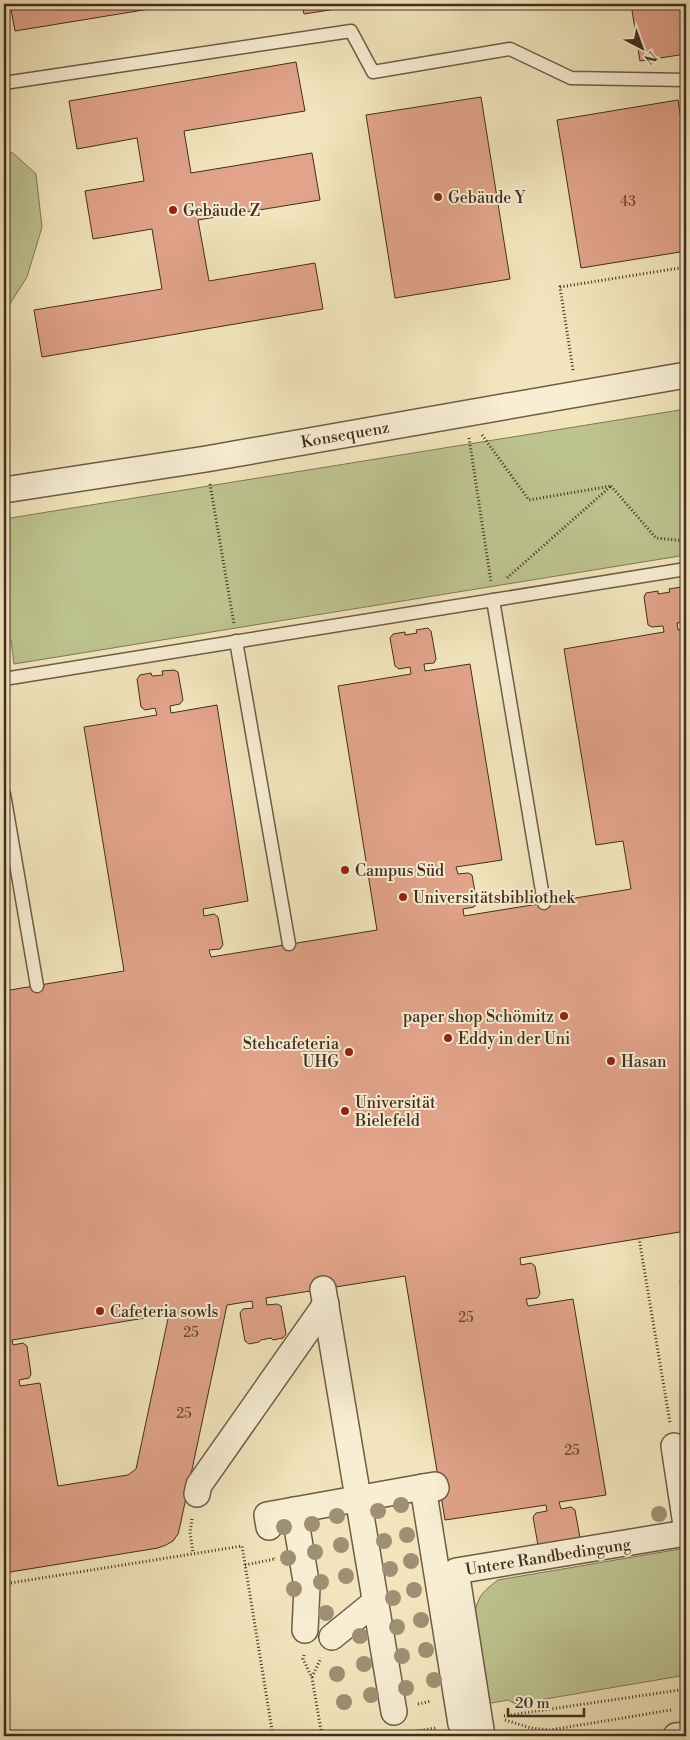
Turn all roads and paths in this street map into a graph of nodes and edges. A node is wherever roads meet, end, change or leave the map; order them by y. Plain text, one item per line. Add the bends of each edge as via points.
1 (686, 80) edge
2 (4, 83) edge
3 (686, 267) edge
4 (686, 375) edge
5 (576, 393) junction
6 (465, 412) junction
7 (206, 459) junction
8 (611, 486) junction
9 (4, 490) edge
10 (686, 541) edge
11 (686, 569) edge
12 (493, 596) junction
13 (236, 641) junction
14 (4, 679) edge
15 (4, 794) edge
16 (544, 903) dead end
17 (289, 944) dead end
18 (37, 986) dead end
19 (639, 1238) dead end
20 (674, 1446) joint
21 (198, 1494) dead end
22 (358, 1499) junction
23 (294, 1510) junction
24 (686, 1525) edge
25 (269, 1527) dead end
26 (190, 1528) dead end
27 (686, 1533) edge
28 (444, 1536) dead end
29 (193, 1553) junction
30 (274, 1556) dead end
31 (245, 1565) junction
32 (456, 1571) junction
33 (4, 1584) edge
34 (375, 1602) junction
35 (305, 1630) dead end
36 (332, 1637) dead end
37 (303, 1659) dead end
38 (319, 1664) dead end
39 (312, 1678) junction
40 (686, 1689) edge
41 (400, 1708) dead end
42 (677, 1708) dead end
43 (474, 1727) edge
44 (408, 1732) dead end
45 (686, 1734) edge
46 (273, 1736) edge
47 (322, 1736) edge
48 (676, 1736) edge

1 - 2 lane via 571,78 510,49 373,72 351,31
3 - 5 path via 560,287
4 - 5 street, Konsequenz
5 - 6 street, Konsequenz
6 - 7 street, Konsequenz
6 - 8 path via 529,500
6 - 12 path
7 - 9 street, Konsequenz
7 - 13 path
8 - 10 path via 656,538
8 - 12 path
11 - 12 lane
12 - 13 lane
12 - 16 lane
13 - 14 lane
13 - 17 lane
15 - 18 lane
19 - 20 path
20 - 24 street
21 - 22 street via 199,1485 324,1297
22 - 23 street
22 - 34 street
22 - 43 street via 430,1490
23 - 25 street via 267,1515
23 - 35 street via 308,1587
26 - 29 path
27 - 32 street, Untere Randbedingung
28 - 32 street via 448,1565
29 - 31 path via 242,1546
29 - 33 path
30 - 31 path via 274,1560
31 - 46 path
32 - 43 street, Untere Randbedingung
34 - 36 street
34 - 41 street
37 - 39 path
38 - 39 path
39 - 47 path
40 - 43 path
42 - 43 path via 550,1730 502,1720
43 - 44 path
45 - 48 street

